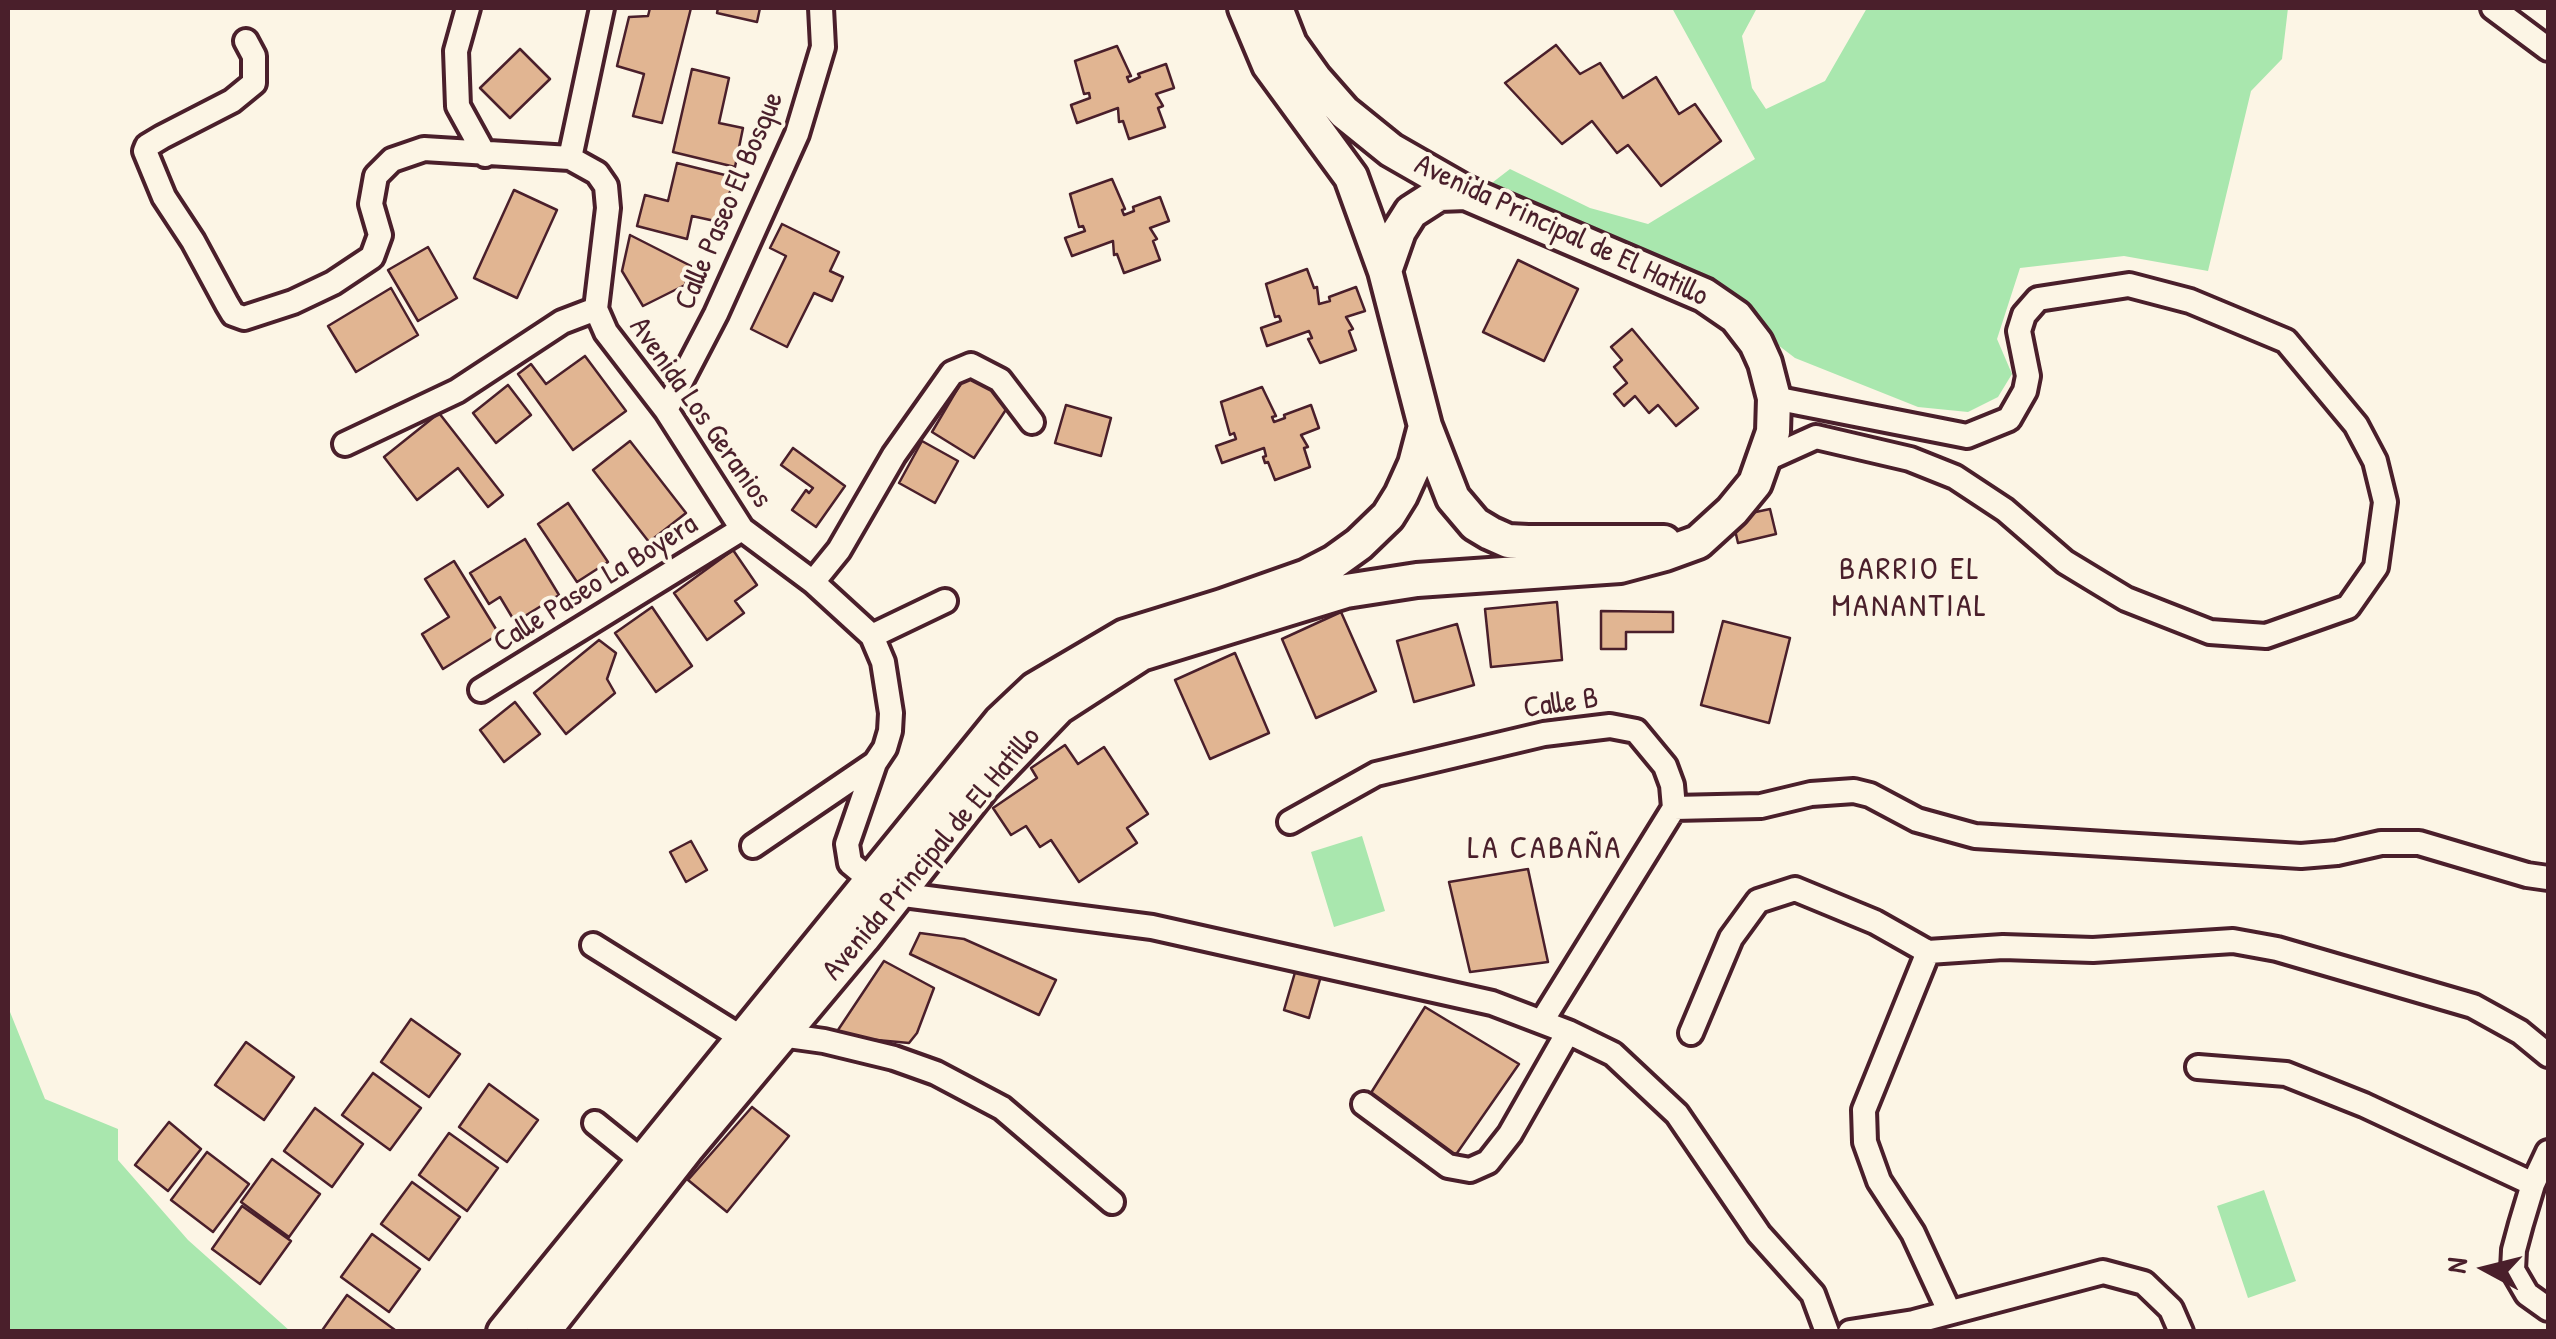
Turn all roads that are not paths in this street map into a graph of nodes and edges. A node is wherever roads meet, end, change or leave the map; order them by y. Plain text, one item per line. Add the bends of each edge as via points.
1 (468, 8) edge
2 (602, 8) edge
3 (821, 8) edge
4 (1245, 8) edge
5 (1276, 8) edge
6 (2493, 8) edge
7 (246, 41) dead end
8 (2548, 49) edge
9 (485, 155) junction
10 (570, 158) junction
11 (1466, 193) junction
12 (1385, 272) junction
13 (596, 309) junction
14 (1774, 398) junction
15 (1814, 408) junction
16 (666, 410) junction
17 (1032, 422) dead end
18 (1424, 426) junction
19 (1816, 437) junction
20 (346, 444) dead end
21 (1765, 460) junction
22 (742, 530) junction
23 (1698, 542) junction
24 (813, 582) junction
25 (944, 601) dead end
26 (872, 636) junction
27 (481, 690) dead end
28 (874, 763) junction
29 (1674, 808) junction
30 (1290, 822) dead end
31 (752, 846) dead end
32 (2548, 878) edge
33 (884, 888) junction
34 (593, 945) dead end
35 (1928, 952) junction
36 (1542, 1021) junction
37 (1568, 1032) junction
38 (1691, 1033) dead end
39 (781, 1035) junction
40 (742, 1038) junction
41 (2548, 1056) edge
42 (2198, 1067) dead end
43 (1364, 1104) dead end
44 (595, 1123) dead end
45 (2548, 1152) edge
46 (642, 1161) junction
47 (2533, 1184) junction
48 (1112, 1202) dead end
49 (2548, 1309) edge
50 (1949, 1311) junction
51 (504, 1332) edge
52 (543, 1332) edge
53 (1827, 1332) edge
54 (1850, 1332) edge
55 (2181, 1332) edge

1 - 9 street via 456,51 458,106
2 - 10 street
3 - 16 street, Calle Paseo El Bosque via 823,47 797,134
4 - 12 main road via 1269,65 1351,177
5 - 11 main road, Avenida Principal de El Hatillo via 1290,44 1344,112 1391,150
6 - 8 street
7 - 9 street via 254,56 254,83 144,151 233,314 258,316 294,302 372,256 380,235 371,204 376,176 392,160 424,149
9 - 10 street
10 - 13 street, Avenida Los Geranios via 606,186
11 - 12 main road via 1439,194 1411,212
11 - 14 main road, Avenida Principal de El Hatillo via 1704,295 1736,317 1756,343
12 - 18 main road
13 - 16 street, Avenida Los Geranios
13 - 20 street via 562,322 457,391
14 - 15 street
14 - 21 main road, Avenida Principal de El Hatillo
15 - 19 street
15 - 19 street via 1966,436 2009,419 2025,391 2019,331 2038,299 2129,285 2190,300 2286,341 2356,425 2375,461 2385,502 2376,567 2348,607 2266,636 2210,632 2126,599 2064,562 1955,477
16 - 22 street, Avenida Los Geranios
17 - 24 street via 1000,380 971,365 952,373
18 - 23 main road via 1453,498 1475,524 1508,541
18 - 33 main road, Avenida Principal de El Hatillo via 1415,464 1388,516 1334,562 1125,636 1036,689 1000,722
19 - 21 street
21 - 23 main road, Avenida Principal de El Hatillo via 1755,483
22 - 24 street, Avenida Los Geranios
22 - 27 street, Calle Paseo La Boyera
23 - 33 main road, Avenida Principal de El Hatillo via 1620,566 1346,591 1141,654 1059,707
24 - 26 street, Avenida Los Geranios
25 - 26 street
26 - 28 street, Avenida Los Geranios via 892,713 885,748
28 - 31 street
28 - 33 street, Avenida Los Geranios via 846,844 850,862
29 - 30 street, Calle B via 1665,766 1636,731 1610,726 1544,734 1376,774
29 - 32 street via 1761,806 1854,791 1917,820 1975,836 2301,856 2420,843
29 - 36 street
33 - 36 street via 1152,927 1492,1003
33 - 39 main road, Avenida Principal de El Hatillo
33 - 40 main road, Avenida Principal de El Hatillo
34 - 40 street
35 - 38 street via 1795,889 1758,901 1731,938
35 - 41 street via 2234,941 2473,1006
35 - 50 street via 1864,1110 1865,1142 1879,1182 1913,1234
36 - 37 street
37 - 43 street via 1510,1134 1488,1162 1470,1170 1448,1166
37 - 53 street via 1614,1054 1676,1114 1759,1234 1812,1294
39 - 48 street via 936,1073 1002,1108
39 - 52 main road, Avenida Principal de El Hatillo
40 - 46 main road, Avenida Principal de El Hatillo
42 - 47 street via 2286,1074
44 - 46 street
45 - 47 street
46 - 51 main road, Avenida Principal de El Hatillo
47 - 49 street via 2513,1270 2527,1294
50 - 54 street
50 - 55 street via 2103,1272 2144,1283

